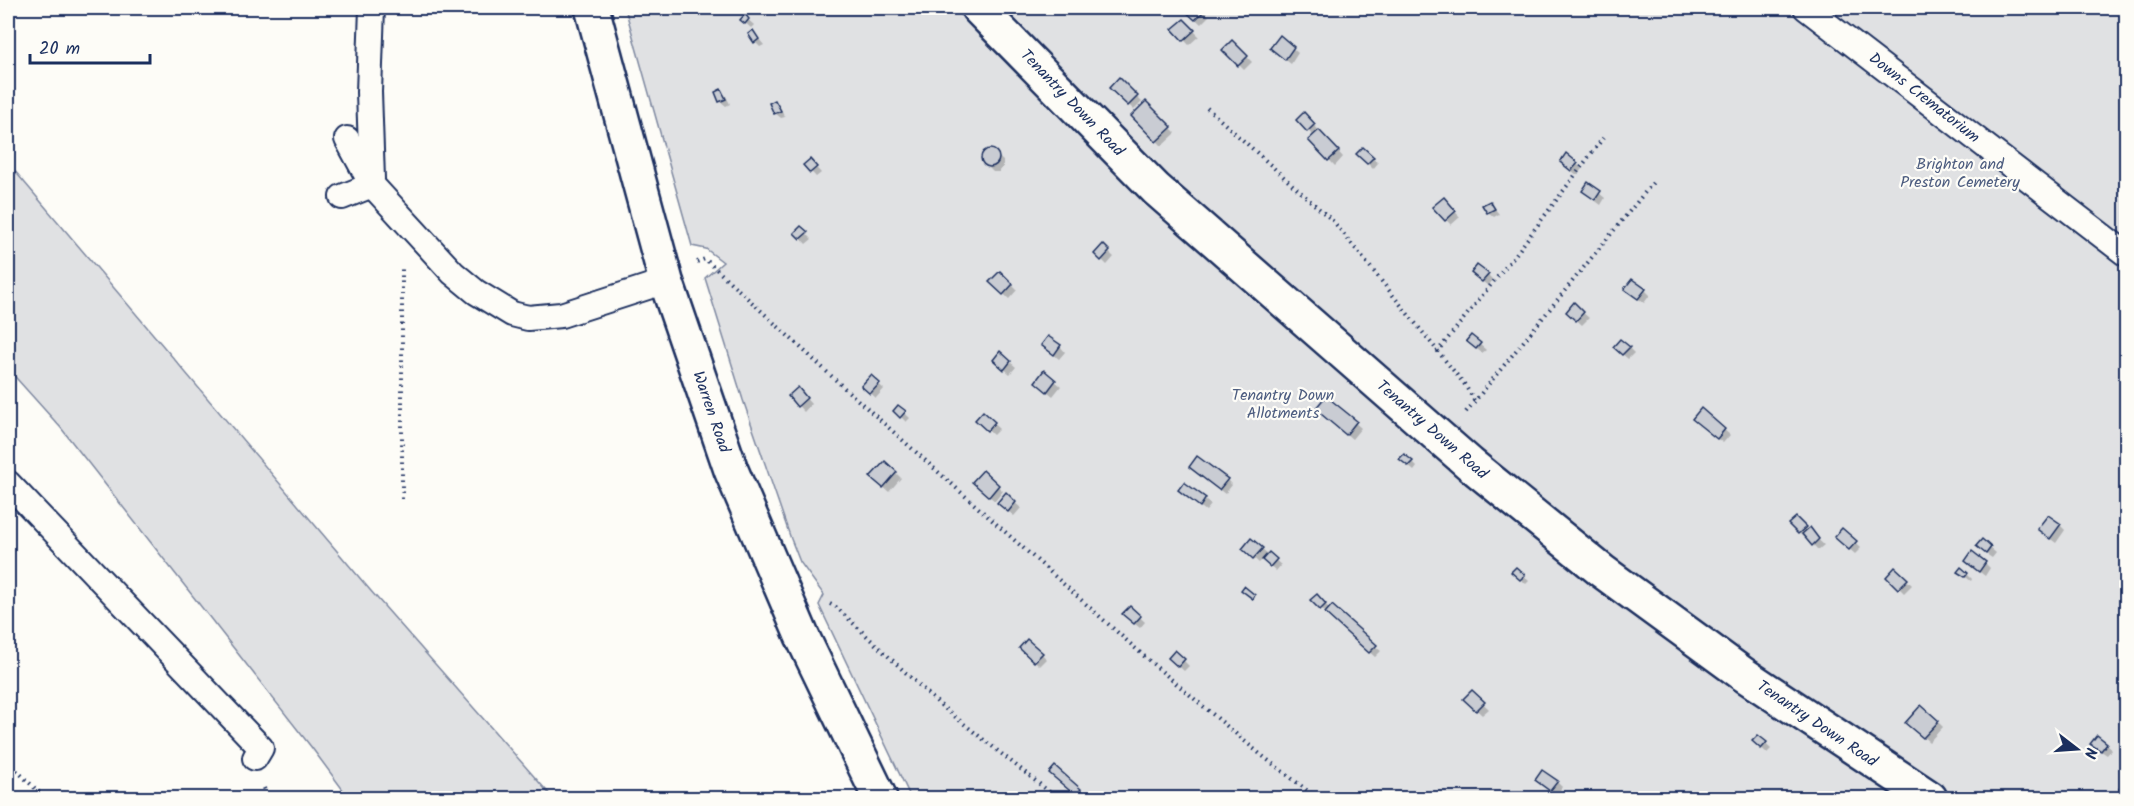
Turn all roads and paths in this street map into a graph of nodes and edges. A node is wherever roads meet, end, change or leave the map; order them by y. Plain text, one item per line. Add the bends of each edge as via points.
1 (372, 8) edge
2 (592, 8) edge
3 (978, 8) edge
4 (1806, 8) edge
5 (1207, 108) dead end
6 (1603, 138) dead end
7 (347, 139) dead end
8 (1655, 180) dead end
9 (372, 185) junction
10 (342, 197) dead end
11 (2127, 254) edge
12 (694, 263) dead end
13 (666, 281) junction
14 (1437, 352) junction
15 (1474, 402) junction
16 (1466, 412) dead end
17 (8, 483) edge
18 (822, 600) dead end
19 (255, 758) dead end
20 (8, 762) edge
21 (45, 798) edge
22 (880, 798) edge
23 (1057, 798) edge
24 (1317, 798) edge
25 (1930, 798) edge

1 - 9 lane
2 - 13 street, Warren Road
3 - 25 street, Tenantry Down Road via 1156,189 1470,464 1602,571 1743,674
4 - 11 lane, Downs Crematorium
5 - 14 path via 1334,222
6 - 14 path
7 - 9 lane
8 - 15 path
9 - 10 lane
9 - 13 lane via 453,273 512,314 528,318 561,315
12 - 24 path via 705,260 716,269 1153,664
13 - 22 street, Warren Road via 731,470 802,636
14 - 15 path
15 - 16 path
17 - 19 lane via 261,748
18 - 23 path via 836,607 939,704
20 - 21 path

